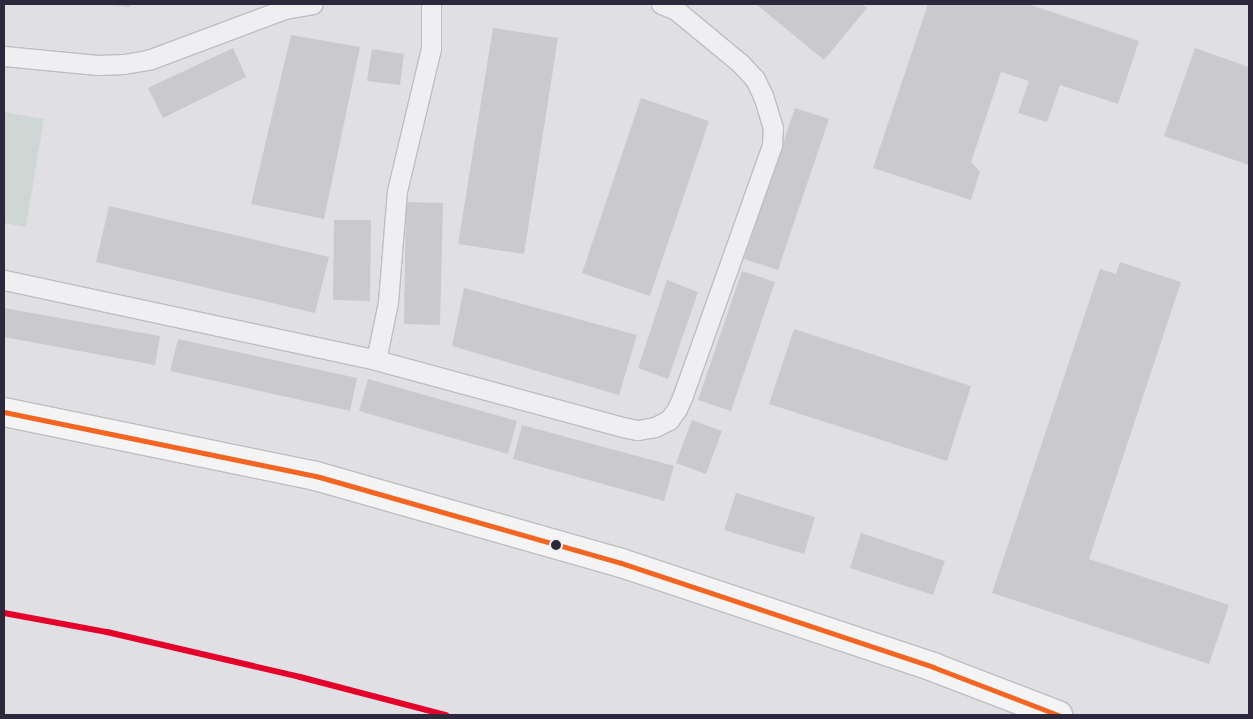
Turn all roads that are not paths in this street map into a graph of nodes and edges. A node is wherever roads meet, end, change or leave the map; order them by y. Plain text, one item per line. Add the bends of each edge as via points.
1 (313, 4) edge
2 (431, 4) edge
3 (661, 4) edge
4 (4, 56) edge
5 (4, 280) edge
6 (376, 360) junction
7 (4, 412) edge
8 (1058, 715) edge

1 - 4 lane via 285,8 151,59 124,64 98,66
2 - 6 lane via 431,48 397,191 388,302
3 - 6 lane via 676,10 750,74 764,96 773,128 772,145 683,394 669,420 638,430 622,427
5 - 6 lane
7 - 8 main road via 316,476 602,557 933,667

